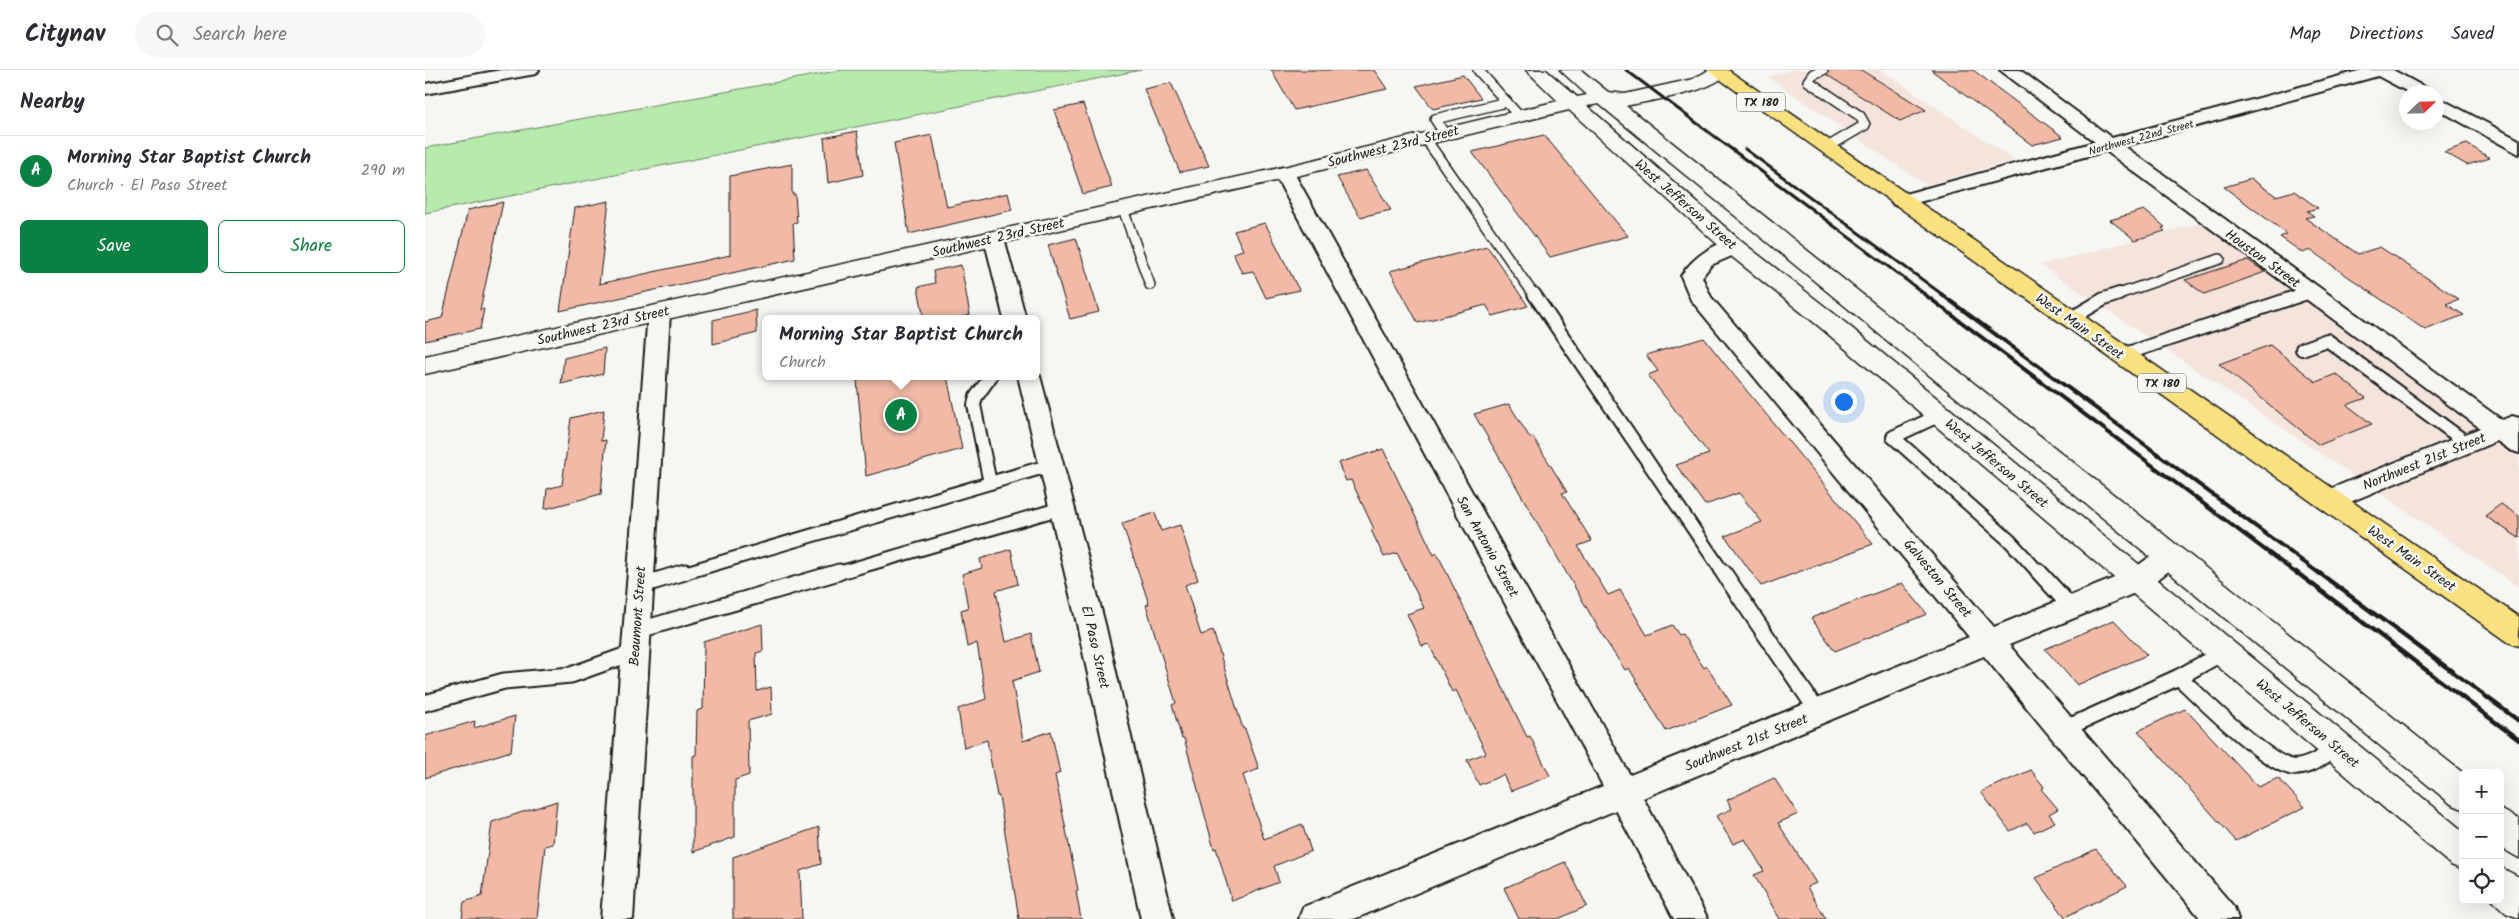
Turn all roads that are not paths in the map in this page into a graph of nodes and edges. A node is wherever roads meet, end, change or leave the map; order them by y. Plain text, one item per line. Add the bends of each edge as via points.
1 (530, 70) edge
2 (1478, 70) edge
3 (1535, 70) edge
4 (1569, 70) edge
5 (1823, 70) edge
6 (2009, 70) edge
7 (2380, 70) edge
8 (1720, 71) edge
9 (2407, 85) edge
10 (425, 89) edge
11 (1603, 97) junction
12 (1571, 104) junction
13 (2444, 106) edge
14 (1513, 109) junction
15 (1435, 136) junction
16 (2110, 146) junction
17 (1826, 148) junction
18 (2519, 148) edge
19 (1284, 173) junction
20 (1901, 201) junction
21 (1123, 209) junction
22 (994, 238) junction
23 (1734, 246) junction
24 (2220, 259) dead end
25 (1150, 285) dead end
26 (2309, 292) junction
27 (659, 312) junction
28 (1014, 315) edge
29 (2070, 319) junction
30 (2302, 349) dead end
31 (2122, 355) junction
32 (425, 365) edge
33 (988, 380) edge
34 (1030, 380) edge
35 (1940, 415) junction
36 (2509, 426) edge
37 (2467, 443) junction
38 (2519, 444) edge
39 (1051, 465) junction
40 (990, 483) junction
41 (2329, 500) junction
42 (1062, 508) junction
43 (2171, 555) junction
44 (2138, 580) junction
45 (639, 586) junction
46 (2072, 608) junction
47 (2519, 633) edge
48 (635, 642) junction
49 (1991, 642) junction
50 (2224, 652) junction
51 (2179, 677) junction
52 (425, 703) edge
53 (1818, 712) junction
54 (2064, 729) junction
55 (2338, 748) junction
56 (2459, 790) edge
57 (1623, 792) junction
58 (2504, 828) edge
59 (2519, 841) edge
60 (2459, 850) edge
61 (2504, 887) edge
62 (2519, 900) edge
63 (617, 919) edge
64 (1157, 919) edge
65 (1315, 919) edge
66 (1692, 919) edge
67 (2222, 919) edge

1 - 10 street
2 - 14 lane
3 - 12 main road, West Jefferson Street
4 - 11 main road, West Jefferson Street
5 - 17 lane via 1813,74 1808,81 1860,116 1865,125
6 - 16 street, Houston Street
7 - 9 street
7 - 16 street, Northwest 22nd Street
8 - 11 main road, Southwest 23rd Street via 1699,83 1625,100
8 - 17 main road, West Main Street / TX 180
11 - 12 main road, Southwest 23rd Street
11 - 43 main road, West Jefferson Street
12 - 14 main road, Southwest 23rd Street
12 - 23 main road, West Jefferson Street
13 - 18 street
14 - 15 main road, Southwest 23rd Street
15 - 19 main road, Southwest 23rd Street
15 - 53 lane via 1531,290
16 - 20 street, Northwest 22nd Street
16 - 26 street, Houston Street
17 - 20 main road, West Main Street / TX 180
19 - 21 main road, Southwest 23rd Street
19 - 57 street, San Antonio Street
20 - 29 main road, West Main Street / TX 180
21 - 22 main road, Southwest 23rd Street
21 - 25 lane
22 - 27 main road, Southwest 23rd Street
22 - 28 street
23 - 35 main road, West Jefferson Street
23 - 49 street, Galveston Street via 1704,260 1691,276 1702,300
24 - 29 lane via 2104,299
26 - 31 lane
26 - 36 street, Houston Street
27 - 32 main road, Southwest 23rd Street
27 - 45 street, Beaumont Street
29 - 31 main road, West Main Street / TX 180
30 - 37 lane via 2327,340
31 - 41 main road, West Main Street / TX 180
33 - 40 lane via 976,397 975,405
34 - 39 street, El Paso Street
35 - 44 main road, West Jefferson Street
35 - 46 lane via 1893,437 2010,541
36 - 37 street, Northwest 21st Street
36 - 38 street, Houston Street
37 - 41 street, Northwest 21st Street
39 - 40 lane
39 - 42 street, El Paso Street
40 - 45 lane
41 - 47 main road, West Main Street / TX 180
42 - 48 lane
42 - 64 street, El Paso Street
43 - 44 street, Southwest 21st Street
43 - 56 main road, West Jefferson Street
44 - 46 street, Southwest 21st Street
44 - 50 main road, West Jefferson Street
45 - 48 street, Beaumont Street
46 - 49 street, Southwest 21st Street
48 - 52 lane via 571,675 503,682
48 - 63 street, Beaumont Street
49 - 53 street, Southwest 21st Street
49 - 54 street, Galveston Street
50 - 51 lane
50 - 55 main road, West Jefferson Street
51 - 54 lane
51 - 55 lane via 2278,762 2293,767 2312,762
53 - 57 street, Southwest 21st Street
54 - 67 street, Galveston Street
55 - 60 main road, West Jefferson Street
57 - 65 street, Southwest 21st Street
57 - 66 street, San Antonio Street
58 - 59 main road
61 - 62 main road

